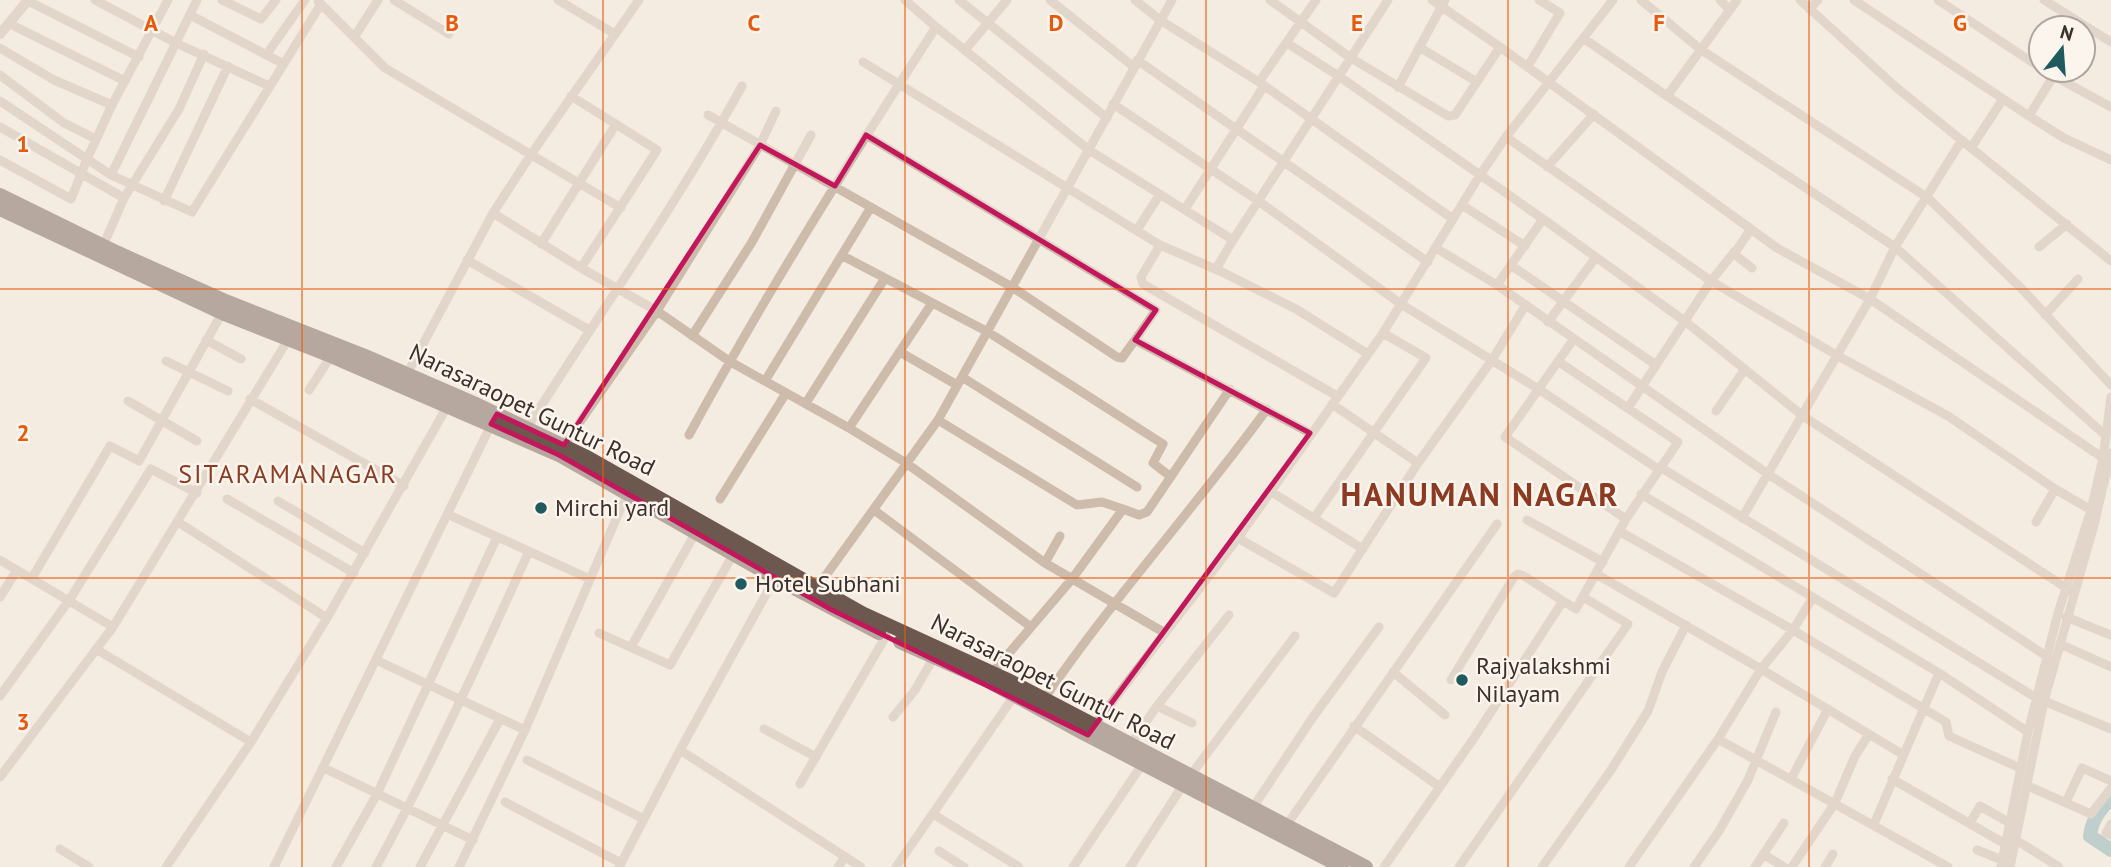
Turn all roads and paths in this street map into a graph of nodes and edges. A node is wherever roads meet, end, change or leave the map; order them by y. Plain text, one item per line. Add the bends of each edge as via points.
1 (28, 0) edge
2 (94, 0) edge
3 (197, 0) edge
4 (222, 0) edge
5 (276, 0) edge
6 (305, 0) edge
7 (378, 0) edge
8 (394, 0) edge
9 (558, 0) edge
10 (905, 0) edge
11 (959, 0) edge
12 (1007, 0) edge
13 (1050, 0) edge
14 (1135, 0) edge
15 (1172, 0) edge
16 (1270, 0) edge
17 (1316, 0) edge
18 (1388, 0) edge
19 (1432, 0) edge
20 (1539, 0) edge
21 (1613, 0) edge
22 (1641, 0) edge
23 (1720, 0) edge
24 (1737, 0) edge
25 (1800, 0) edge
26 (1818, 0) edge
27 (1854, 0) edge
28 (1938, 0) edge
29 (2044, 0) edge
30 (165, 1) edge
31 (319, 2) edge
32 (634, 2) edge
33 (1443, 3) edge
34 (1729, 9) junction
35 (1809, 9) junction
36 (2064, 14) edge
37 (190, 15) junction
38 (1160, 20) junction
39 (987, 23) junction
40 (9, 24) junction
41 (1301, 24) junction
42 (934, 29) junction
43 (152, 30) junction
44 (0, 34) edge
45 (449, 34) dead end
46 (615, 34) junction
47 (355, 36) junction
48 (1583, 38) junction
49 (176, 43) junction
50 (1287, 43) junction
51 (1419, 47) junction
52 (1500, 47) junction
53 (0, 48) edge
54 (965, 50) junction
55 (1700, 50) junction
56 (204, 54) junction
57 (266, 55) junction
58 (139, 57) junction
59 (1351, 58) junction
60 (2027, 59) edge
61 (863, 62) dead end
62 (285, 64) junction
63 (1136, 64) junction
64 (228, 66) junction
65 (1528, 66) junction
66 (0, 75) edge
67 (1340, 77) junction
68 (125, 81) junction
69 (1477, 82) junction
70 (1548, 82) junction
71 (899, 84) junction
72 (1262, 84) junction
73 (2048, 84) edge
74 (2073, 84) edge
75 (270, 86) junction
76 (742, 86) dead end
77 (1398, 87) junction
78 (571, 96) junction
79 (1667, 96) junction
80 (2003, 99) junction
81 (0, 101) edge
82 (1113, 104) junction
83 (112, 105) junction
84 (2111, 107) edge
85 (776, 111) dead end
86 (1594, 114) junction
87 (708, 115) dead end
88 (2029, 116) junction
89 (1107, 118) junction
90 (1311, 119) junction
91 (722, 122) junction
92 (616, 124) junction
93 (0, 127) edge
94 (1237, 128) junction
95 (811, 135) dead end
96 (866, 135) junction
97 (1506, 137) junction
98 (96, 139) junction
99 (1962, 141) junction
100 (760, 145) junction
101 (1971, 148) junction
102 (1089, 150) junction
103 (532, 153) junction
104 (87, 159) junction
105 (0, 160) edge
106 (2111, 160) edge
107 (1284, 161) junction
108 (794, 164) junction
109 (1548, 167) junction
110 (1210, 169) junction
111 (81, 174) junction
112 (111, 175) junction
113 (1480, 175) junction
114 (579, 182) junction
115 (835, 186) junction
116 (132, 187) junction
117 (1068, 187) junction
118 (1160, 194) junction
119 (0, 195) edge
120 (124, 198) junction
121 (1928, 198) junction
122 (1257, 200) junction
123 (164, 201) junction
124 (1462, 205) junction
125 (871, 207) junction
126 (621, 208) junction
127 (0, 209) edge
128 (1185, 209) junction
129 (494, 213) junction
130 (1453, 219) junction
131 (1543, 219) junction
132 (2067, 224) junction
133 (1751, 229) junction
134 (1137, 230) junction
135 (1039, 239) junction
136 (1233, 240) junction
137 (541, 244) junction
138 (1160, 245) junction
139 (103, 246) junction
140 (1525, 246) junction
141 (1895, 247) junction
142 (2039, 247) dead end
143 (1436, 248) junction
144 (1735, 251) junction
145 (843, 256) junction
146 (1595, 257) junction
147 (467, 260) junction
148 (2111, 261) edge
149 (1428, 262) junction
150 (1512, 266) junction
151 (581, 268) junction
152 (1752, 268) dead end
153 (1216, 270) junction
154 (886, 278) junction
155 (2078, 279) dead end
156 (1711, 281) junction
157 (1497, 285) junction
158 (1012, 287) junction
159 (618, 290) junction
160 (1165, 297) junction
161 (1870, 299) junction
162 (1564, 302) junction
163 (932, 303) junction
164 (1401, 304) junction
165 (1525, 306) junction
166 (1156, 310) junction
167 (657, 311) junction
168 (222, 313) junction
169 (2045, 315) junction
170 (1548, 322) junction
171 (1686, 322) junction
172 (589, 330) junction
173 (988, 332) junction
174 (1383, 333) junction
175 (692, 336) junction
176 (289, 338) junction
177 (206, 340) junction
178 (1135, 340) junction
179 (1573, 340) junction
180 (900, 352) junction
181 (1368, 354) junction
182 (331, 356) junction
183 (1838, 356) junction
184 (241, 359) dead end
185 (1492, 360) junction
186 (166, 361) dead end
187 (729, 361) junction
188 (1559, 362) junction
189 (1656, 365) junction
190 (1745, 369) junction
191 (189, 372) junction
192 (407, 374) junction
193 (765, 381) junction
194 (959, 381) junction
195 (2111, 385) edge
196 (1642, 387) junction
197 (1230, 389) junction
198 (309, 390) dead end
199 (1540, 390) junction
200 (228, 391) dead end
201 (786, 393) junction
202 (2111, 397) edge
203 (250, 399) junction
204 (1335, 400) junction
205 (128, 401) dead end
206 (806, 404) junction
207 (448, 405) junction
208 (1628, 408) junction
209 (1267, 409) junction
210 (1716, 411) dead end
211 (1803, 416) junction
212 (494, 419) junction
213 (162, 420) junction
214 (937, 420) junction
215 (527, 428) junction
216 (849, 428) junction
217 (1310, 433) junction
218 (1375, 434) junction
219 (690, 435) dead end
220 (2105, 436) junction
221 (197, 441) dead end
222 (564, 446) junction
223 (2107, 456) edge
224 (906, 463) junction
225 (1419, 463) junction
226 (1659, 468) junction
227 (1768, 474) junction
228 (1171, 477) junction
229 (404, 486) junction
230 (1137, 487) dead end
231 (2055, 489) junction
232 (1270, 491) junction
233 (197, 493) junction
234 (629, 494) junction
235 (1641, 494) junction
236 (228, 499) dead end
237 (720, 499) dead end
238 (278, 501) dead end
239 (1123, 509) junction
240 (874, 510) junction
241 (2091, 510) junction
242 (447, 514) junction
243 (1314, 518) junction
244 (1741, 518) junction
245 (1626, 519) junction
246 (1527, 520) dead end
247 (178, 522) junction
248 (2036, 522) dead end
249 (1497, 524) dead end
250 (696, 531) junction
251 (1619, 531) junction
252 (1060, 536) dead end
253 (497, 537) junction
254 (1238, 538) junction
255 (1363, 549) junction
256 (529, 551) junction
257 (365, 553) junction
258 (734, 553) junction
259 (0, 560) edge
260 (1603, 562) junction
261 (1045, 563) junction
262 (17, 570) junction
263 (354, 573) junction
264 (778, 573) junction
265 (1596, 574) junction
266 (32, 578) junction
267 (590, 579) junction
268 (1072, 579) junction
269 (816, 589) junction
270 (2069, 591) junction
271 (0, 597) edge
272 (1583, 597) junction
273 (1813, 597) junction
274 (70, 599) junction
275 (1563, 601) junction
276 (1114, 603) junction
277 (1229, 615) dead end
278 (2066, 617) junction
279 (327, 618) junction
280 (1686, 625) junction
281 (113, 626) junction
282 (1031, 627) junction
283 (1379, 627) dead end
284 (1793, 630) junction
285 (599, 633) dead end
286 (1165, 633) junction
287 (2111, 635) edge
288 (886, 636) junction
289 (1295, 636) dead end
290 (2060, 644) junction
291 (631, 647) junction
292 (96, 649) junction
293 (934, 657) junction
294 (2048, 657) junction
295 (376, 660) junction
296 (2111, 667) edge
297 (1762, 669) junction
298 (993, 672) junction
299 (1393, 672) junction
300 (1939, 673) junction
301 (1451, 680) dead end
302 (427, 684) junction
303 (0, 696) edge
304 (1014, 696) junction
305 (1044, 699) junction
306 (461, 700) junction
307 (2041, 700) junction
308 (1157, 706) junction
309 (1923, 708) junction
310 (1828, 709) junction
311 (1776, 712) dead end
312 (1444, 715) dead end
313 (893, 717) dead end
314 (500, 719) junction
315 (1192, 723) dead end
316 (1354, 726) junction
317 (764, 729) dead end
318 (2111, 729) edge
319 (525, 730) junction
320 (1091, 731) junction
321 (2028, 732) junction
322 (1869, 734) junction
323 (1718, 739) junction
324 (251, 742) junction
325 (1129, 745) junction
326 (680, 750) junction
327 (1902, 754) junction
328 (816, 757) junction
329 (1757, 759) junction
330 (527, 760) dead end
331 (1143, 763) junction
332 (324, 768) junction
333 (2020, 768) junction
334 (0, 777) edge
335 (1791, 779) junction
336 (1892, 779) junction
337 (1186, 780) junction
338 (2111, 781) edge
339 (800, 784) dead end
340 (2028, 786) junction
341 (1440, 788) junction
342 (2111, 788) edge
343 (377, 794) junction
344 (505, 802) dead end
345 (2066, 802) junction
346 (1835, 803) junction
347 (1252, 808) junction
348 (408, 809) junction
349 (933, 814) junction
350 (644, 819) junction
351 (1784, 823) dead end
352 (1970, 823) junction
353 (2010, 823) junction
354 (1874, 824) junction
355 (2111, 824) edge
356 (443, 826) junction
357 (1286, 826) junction
358 (2111, 835) edge
359 (473, 840) junction
360 (2016, 840) junction
361 (2007, 845) junction
362 (60, 849) dead end
363 (1977, 850) dead end
364 (939, 851) dead end
365 (1763, 854) junction
366 (1833, 854) dead end
367 (845, 857) junction
368 (1933, 858) junction
369 (2001, 864) edge
370 (620, 865) edge
371 (1354, 866) edge
372 (89, 867) edge
373 (166, 867) edge
374 (274, 867) edge
375 (336, 867) edge
376 (376, 867) edge
377 (420, 867) edge
378 (459, 867) edge
379 (838, 867) edge
380 (861, 867) edge
381 (896, 867) edge
382 (964, 867) edge
383 (1019, 867) edge
384 (1073, 867) edge
385 (1130, 867) edge
386 (1384, 867) edge
387 (1459, 867) edge
388 (1542, 867) edge
389 (1629, 867) edge
390 (1694, 867) edge
391 (1755, 867) edge
392 (1784, 867) edge
393 (1792, 867) edge
394 (1825, 867) edge
395 (1926, 867) edge
396 (1948, 867) edge
397 (2010, 867) edge
398 (2059, 867) edge

1 - 40 street
1 - 58 street
2 - 43 street
3 - 37 street
4 - 5 street via 261,19
6 - 57 street
7 - 47 street
8 - 45 street
9 - 46 street
10 - 42 street
11 - 39 street
12 - 39 street
13 - 63 street
14 - 38 street
15 - 38 street
16 - 41 street
17 - 41 street
18 - 59 street
19 - 33 street
20 - 65 street via 1560,13
21 - 48 street
22 - 55 street
23 - 34 street
24 - 34 street
25 - 35 street
26 - 35 street
27 - 80 street
28 - 60 street
29 - 36 street
30 - 43 street
31 - 47 street
31 - 62 street
32 - 46 street
33 - 51 street
33 - 52 street
34 - 55 street
35 - 99 street
37 - 49 street
37 - 57 street
38 - 63 street
38 - 72 street
39 - 54 street
39 - 89 street
40 - 44 street
40 - 68 street
41 - 50 street
41 - 59 street
42 - 54 street
42 - 71 street
43 - 49 street
43 - 58 street
46 - 78 street
47 - 103 street via 385,68
48 - 70 street
48 - 79 street
49 - 56 street
49 - 112 street
50 - 67 street
50 - 72 street
51 - 69 street
51 - 77 street
52 - 65 street
52 - 69 street
53 - 83 street via 54,80
54 - 102 street
55 - 79 street
55 - 121 street
56 - 64 street
56 - 116 street
57 - 62 street
58 - 68 street
59 - 67 street
59 - 77 street
61 - 71 street
62 - 75 street
63 - 82 street
63 - 94 street
64 - 75 street
64 - 123 street
65 - 70 street
66 - 98 street via 64,123
67 - 90 street
67 - 113 street
68 - 83 street
69 - 77 street via 1452,117
70 - 86 street
70 - 97 street
71 - 96 street
71 - 117 street
72 - 90 street
72 - 94 street
73 - 88 street
74 - 84 street
75 - 123 street via 192,212
76 - 91 street
78 - 92 street
78 - 103 street
79 - 141 street
80 - 88 street
80 - 101 street
81 - 104 street
82 - 89 street
82 - 110 street
83 - 98 street
85 - 100 street
86 - 109 street
86 - 133 street
87 - 91 street
88 - 106 street
89 - 102 street
90 - 107 street
90 - 130 street
91 - 100 street
91 - 159 street
92 - 114 street
92 - 126 street via 657,150
93 - 111 street
94 - 107 street
94 - 110 street
95 - 108 street
96 - 115 street
96 - 135 street
97 - 109 street
97 - 113 street
98 - 104 street
99 - 101 street
99 - 121 street
100 - 108 street
100 - 167 street
101 - 132 street
102 - 117 street
102 - 118 street
103 - 114 street
103 - 129 street
104 - 111 street
104 - 112 street
105 - 111 street via 71,200
107 - 122 street
107 - 149 street
108 - 115 street
108 - 175 street via 752,242
109 - 156 street
110 - 122 street
110 - 128 street
111 - 120 street
112 - 116 street
113 - 124 street
113 - 131 street
114 - 126 street
114 - 137 street
115 - 125 street
115 - 187 street
116 - 120 street
116 - 123 street
117 - 134 street
117 - 135 street
118 - 128 street
118 - 134 street
119 - 139 highway, Narasaraopet Guntur Road
120 - 139 street
121 - 141 street
121 - 169 street
122 - 136 street
122 - 164 street
124 - 130 street
124 - 140 street
125 - 145 street
125 - 158 street
126 - 151 street
127 - 168 highway, Narasaraopet Guntur Road
128 - 136 street
129 - 137 street
129 - 147 street
130 - 143 street
131 - 140 street
131 - 146 street
132 - 142 street
132 - 148 street
133 - 144 street
133 - 161 street
134 - 138 street
135 - 158 street
135 - 166 street
136 - 153 street
137 - 151 street
138 - 153 street
138 - 160 street via 1141,281
139 - 192 highway, Narasaraopet Guntur Road
140 - 150 street
141 - 161 street
141 - 220 street
143 - 149 street
143 - 157 street
144 - 152 street via 1735,257
144 - 156 street
145 - 154 street
145 - 193 street
146 - 162 street
146 - 171 street
147 - 172 street
147 - 192 street
149 - 164 street
150 - 157 street
150 - 162 street
151 - 159 street
153 - 181 street via 1296,309
154 - 163 street
154 - 206 street
155 - 169 street
156 - 171 street
156 - 183 street
157 - 165 street
158 - 173 street
158 - 178 street via 1117,357 1122,358
159 - 167 street
159 - 172 street
160 - 166 street
160 - 204 street
161 - 183 street
161 - 223 street
162 - 170 street
162 - 189 street
163 - 173 street
163 - 180 street
164 - 174 street
164 - 185 street
165 - 170 street
165 - 185 street
166 - 178 street
167 - 175 street
167 - 222 street
168 - 176 highway, Narasaraopet Guntur Road
168 - 177 street
169 - 195 street
170 - 179 street
171 - 189 street
171 - 190 street
172 - 215 street
173 - 194 street
173 - 228 street via 1163,444 1153,463
174 - 181 street
174 - 218 street via 1426,358
175 - 187 street
176 - 182 highway, Narasaraopet Guntur Road
176 - 203 street
177 - 184 street
177 - 191 street
178 - 197 street
179 - 188 street
179 - 196 street
180 - 194 street
180 - 216 street
181 - 204 street
182 - 198 street
182 - 207 highway, Narasaraopet Guntur Road
183 - 211 street
183 - 231 street via 1948,416
185 - 199 street
185 - 225 street
186 - 191 street
187 - 193 street
187 - 219 street
188 - 199 street
188 - 208 street
189 - 196 street
190 - 210 street
190 - 211 street
191 - 200 street
191 - 213 street
192 - 212 highway, Narasaraopet Guntur Road
193 - 201 street
194 - 214 street
194 - 230 street
196 - 208 street
196 - 227 street
197 - 209 street
197 - 228 street
199 - 226 street
199 - 245 street via 1506,437
201 - 206 street
201 - 237 street
202 - 220 street
203 - 229 street
203 - 233 street
204 - 217 street
204 - 218 street
205 - 213 street
206 - 216 street
207 - 212 highway, Narasaraopet Guntur Road
207 - 229 street
208 - 226 street via 1678,442
209 - 217 street
209 - 276 street
211 - 227 street
211 - 270 street
212 - 215 highway, Narasaraopet Guntur Road
212 - 234 highway, Narasaraopet Guntur Road
212 - 242 street
213 - 221 street
213 - 266 street via 139,461 110,446
214 - 224 street
214 - 239 street via 1077,505 1102,502
215 - 222 highway, Narasaraopet Guntur Road
216 - 224 street
217 - 232 street
218 - 225 street
218 - 243 street
220 - 223 street
222 - 264 highway, Narasaraopet Guntur Road via 633,481
223 - 241 street
223 - 270 street
224 - 240 street
224 - 261 street
225 - 255 street
226 - 235 street
226 - 244 street
227 - 244 street
227 - 294 street
228 - 239 street via 1144,515
229 - 257 street
231 - 241 street
231 - 248 street
232 - 243 street
232 - 254 street
233 - 247 street
233 - 274 street via 151,469
234 - 250 highway, Narasaraopet Guntur Road
234 - 267 street
235 - 245 street
235 - 273 street
236 - 263 street
238 - 257 street
239 - 268 street
240 - 269 street
240 - 282 street
241 - 270 street
242 - 253 street
242 - 295 street
243 - 255 street
244 - 307 street
245 - 251 street
246 - 260 street
247 - 279 street
247 - 281 street
249 - 299 street
250 - 258 highway, Narasaraopet Guntur Road
250 - 291 street
251 - 260 street
251 - 284 street
252 - 261 street
253 - 256 street
253 - 302 street
254 - 255 street via 1334,593
254 - 286 street
256 - 267 street
256 - 306 street
257 - 263 street
258 - 264 highway, Narasaraopet Guntur Road
258 - 291 street via 670,665
259 - 262 street
260 - 265 street
261 - 268 street
262 - 266 street
262 - 271 street
263 - 279 street
264 - 269 highway, Narasaraopet Guntur Road
264 - 288 highway, Narasaraopet Guntur Road
264 - 326 street
265 - 272 street
265 - 280 street
266 - 274 street
267 - 319 street
268 - 276 street
268 - 282 street
269 - 298 highway, Narasaraopet Guntur Road
270 - 278 street
270 - 294 street
272 - 275 street via 1576,608
272 - 387 street via 1628,624
273 - 284 street
273 - 300 street
274 - 281 street
274 - 303 street
275 - 301 street via 1518,574
275 - 341 street
276 - 286 street
276 - 305 street
277 - 308 street
278 - 287 street
278 - 290 street
279 - 324 street
280 - 297 street
280 - 388 street via 1648,711
281 - 292 street
282 - 298 street
283 - 347 street
284 - 297 street
284 - 309 street
285 - 291 street
286 - 320 street
288 - 293 highway, Narasaraopet Guntur Road
288 - 328 street
289 - 337 street
290 - 296 street
290 - 307 street
292 - 324 street
292 - 334 street
293 - 304 highway, Narasaraopet Guntur Road
293 - 313 street
294 - 307 street
295 - 302 street
295 - 332 street
297 - 310 street
297 - 323 street
298 - 305 highway, Narasaraopet Guntur Road
299 - 312 street
299 - 316 street
300 - 309 street
300 - 321 street
302 - 306 street
302 - 343 street
304 - 320 highway, Narasaraopet Guntur Road
304 - 349 street
305 - 320 highway, Narasaraopet Guntur Road
306 - 314 street
306 - 348 street
307 - 318 street
307 - 321 street
307 - 340 street
308 - 315 street
308 - 325 street
309 - 327 street
309 - 333 street via 1946,722 1949,736
310 - 322 street
310 - 335 street
311 - 329 street
314 - 319 street
314 - 356 street
316 - 341 street
316 - 357 street
317 - 328 street
319 - 359 street
320 - 325 highway, Narasaraopet Guntur Road
320 - 331 highway, Narasaraopet Guntur Road
321 - 333 street
322 - 327 street
322 - 346 street
323 - 329 street
323 - 389 street
324 - 373 street
325 - 337 highway, Narasaraopet Guntur Road
326 - 350 street
326 - 367 street
327 - 336 street
328 - 339 street
329 - 335 street
329 - 390 street
330 - 350 street
331 - 337 highway, Narasaraopet Guntur Road
331 - 384 street
332 - 343 street
332 - 374 street
333 - 353 street
335 - 346 street
336 - 352 street
336 - 354 street
337 - 347 highway, Narasaraopet Guntur Road
337 - 371 highway, Narasaraopet Guntur Road
337 - 385 street
338 - 345 street via 2082,768
340 - 345 street
340 - 360 street
341 - 386 street
342 - 345 street via 2091,814
343 - 348 street
343 - 375 street
344 - 370 street
346 - 354 street
346 - 393 street
347 - 357 highway, Narasaraopet Guntur Road
348 - 356 street
348 - 376 street
349 - 381 street
349 - 383 street
350 - 370 street
351 - 365 street
352 - 353 street via 1980,806
352 - 361 street
353 - 361 street
354 - 368 street
355 - 358 street via 2106,833
356 - 359 street
356 - 377 street
357 - 371 highway, Narasaraopet Guntur Road
359 - 378 street
360 - 397 street
360 - 398 street
361 - 369 street
362 - 372 street
363 - 369 street
364 - 382 street
365 - 391 street
365 - 392 street
366 - 394 street
367 - 379 street
367 - 380 street
368 - 395 street
368 - 396 street

